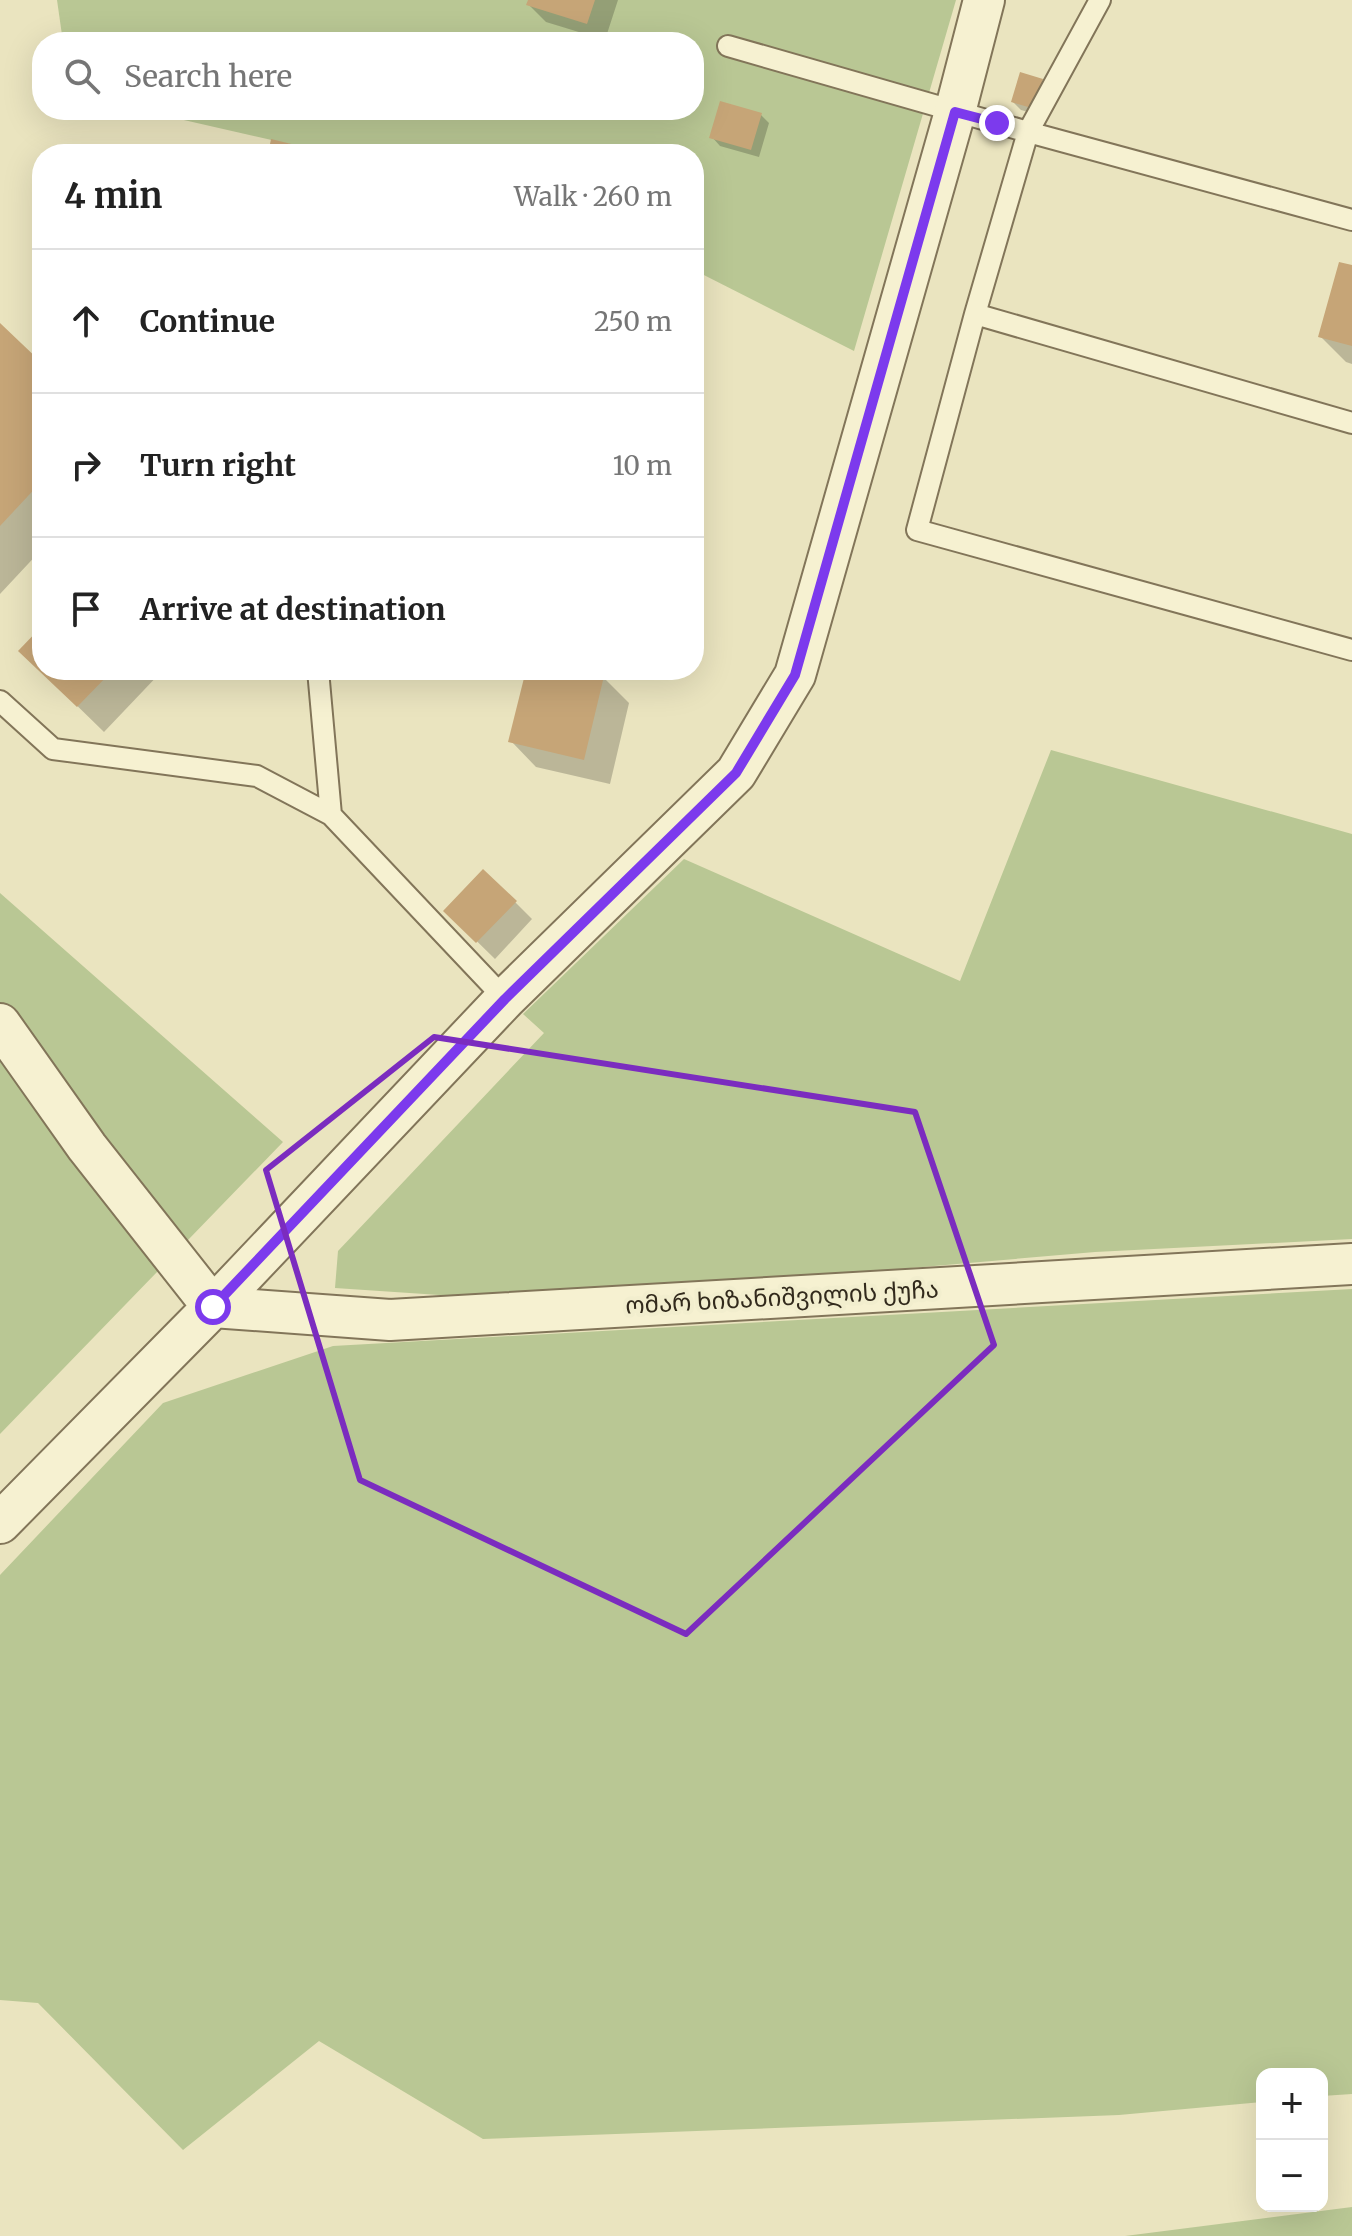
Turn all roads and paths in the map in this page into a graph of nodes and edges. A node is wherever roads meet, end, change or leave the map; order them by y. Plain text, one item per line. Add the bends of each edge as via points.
1 (984, 0) edge
2 (1100, 0) edge
3 (728, 46) dead end
4 (955, 112) junction
5 (1028, 132) junction
6 (1352, 220) edge
7 (975, 314) junction
8 (1352, 423) edge
9 (1352, 650) edge
10 (319, 680) edge
11 (0, 701) edge
12 (331, 815) junction
13 (505, 999) junction
14 (0, 1024) edge
15 (1352, 1264) edge
16 (213, 1307) junction
17 (0, 1523) edge

1 - 4 street
2 - 5 lane
3 - 4 lane
4 - 5 lane
4 - 13 street via 795,675 736,773
5 - 6 lane
5 - 7 lane
7 - 8 lane
7 - 9 lane via 917,530
10 - 12 lane
11 - 12 lane via 53,749 257,776
12 - 13 lane
13 - 16 street
14 - 16 street via 87,1147
15 - 16 street, ომარ ხიზანიშვილის ქუჩა via 390,1320
16 - 17 street

